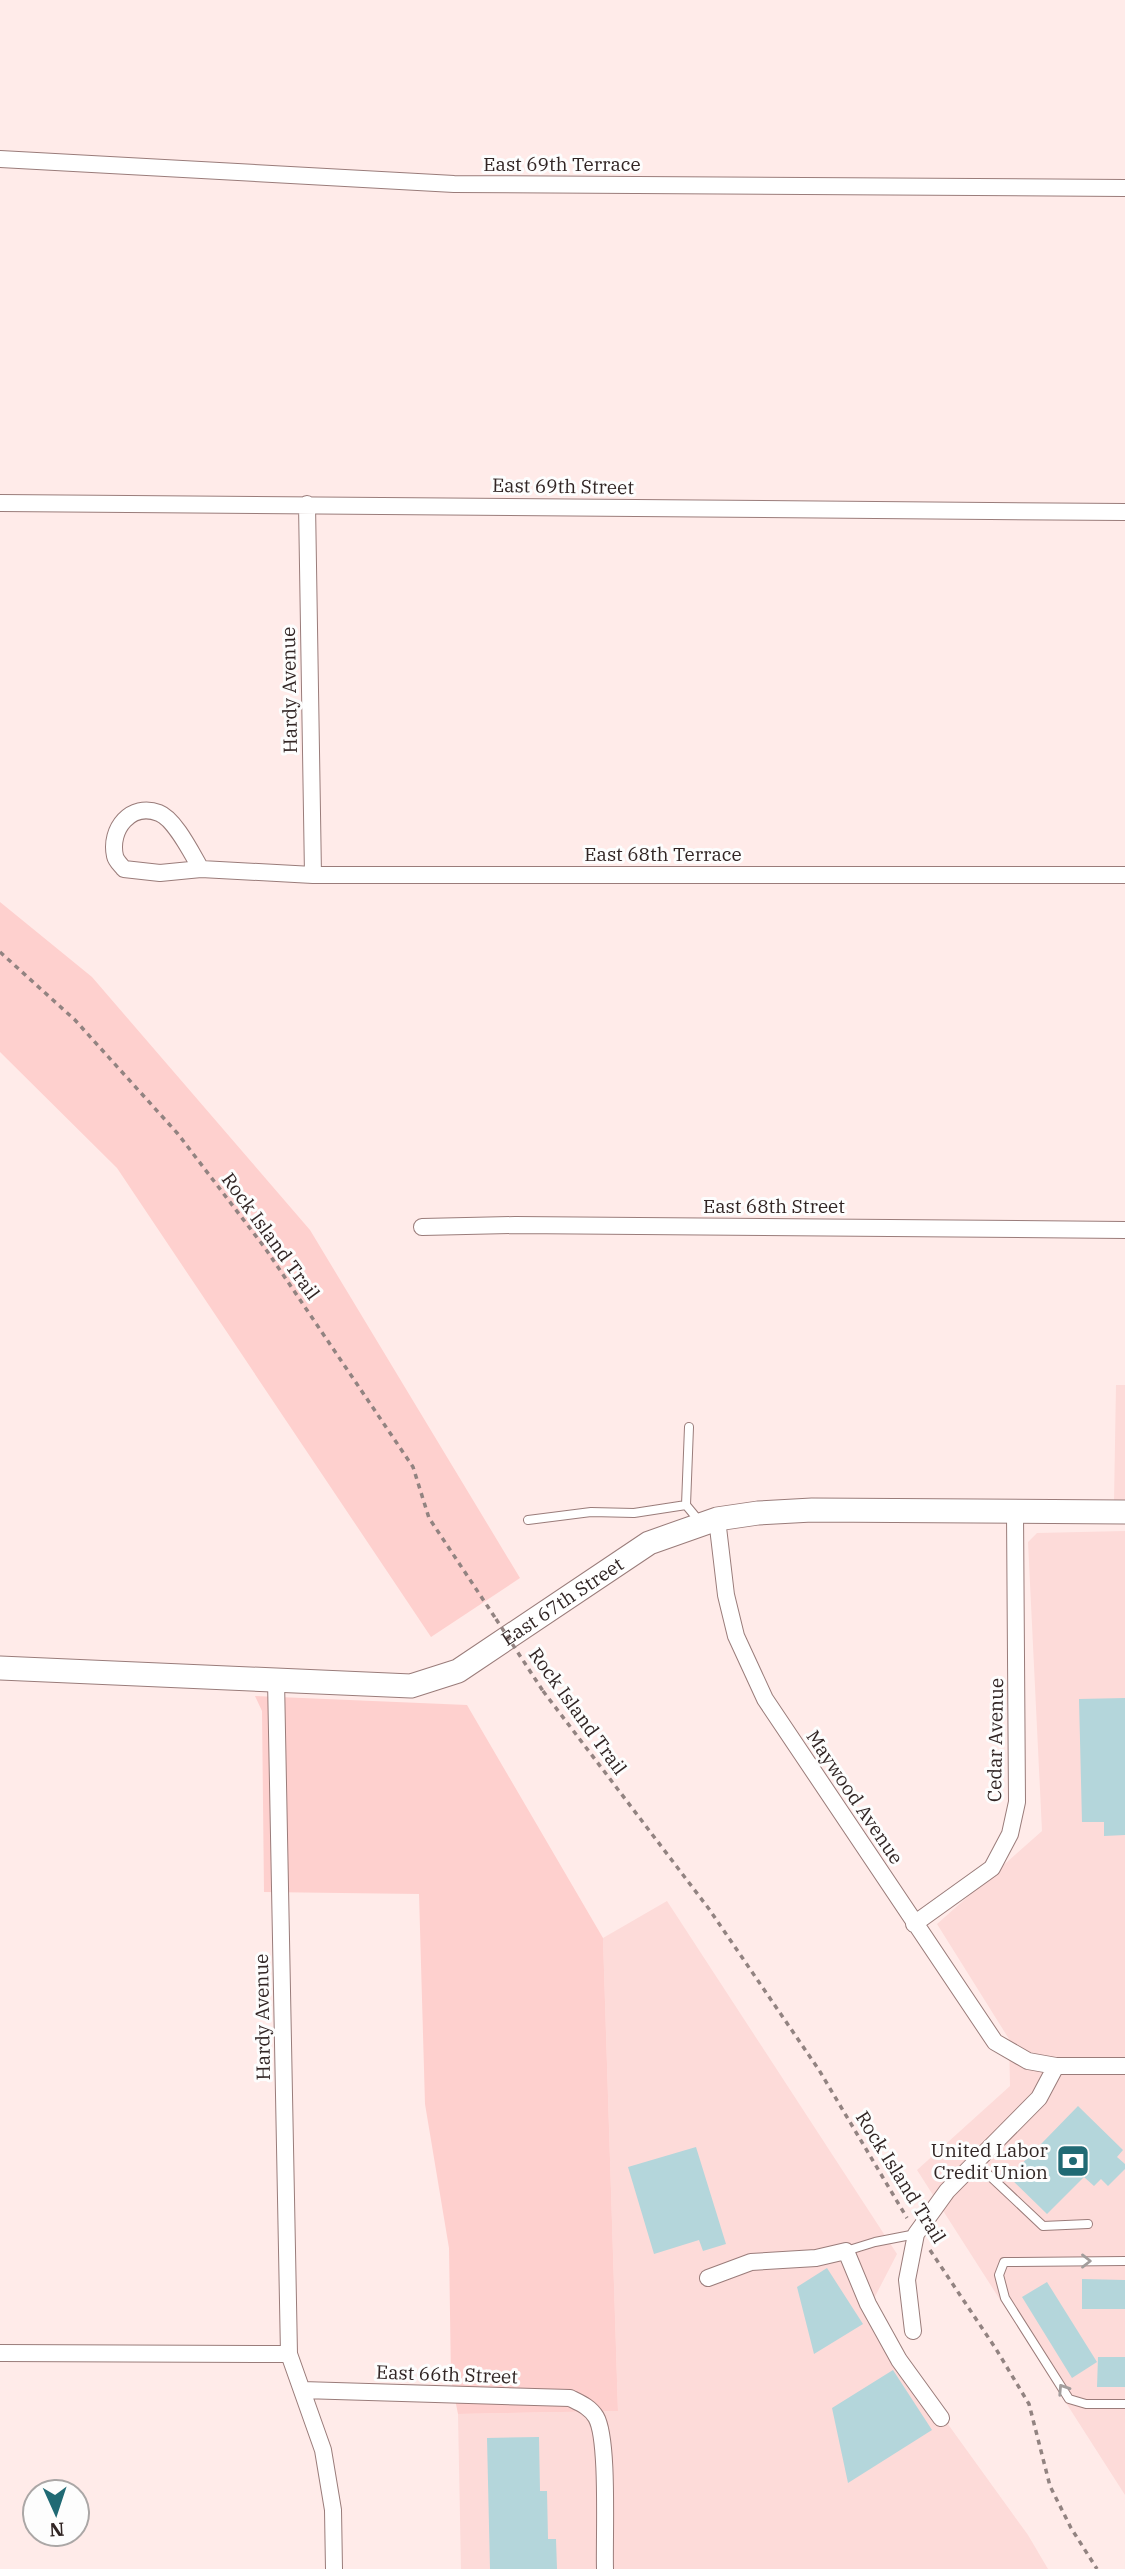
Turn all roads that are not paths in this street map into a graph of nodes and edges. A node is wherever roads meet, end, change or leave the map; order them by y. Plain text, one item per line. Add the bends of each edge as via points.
1 (0, 159) edge
2 (1125, 188) edge
3 (0, 503) edge
4 (307, 504) junction
5 (1125, 512) edge
6 (201, 869) junction
7 (313, 875) junction
8 (1125, 875) edge
9 (422, 1227) dead end
10 (1125, 1230) edge
11 (689, 1427) dead end
12 (686, 1505) junction
13 (1125, 1512) edge
14 (1015, 1513) junction
15 (528, 1520) dead end
16 (709, 1522) junction
17 (0, 1668) edge
18 (276, 1680) junction
19 (914, 1924) junction
20 (1056, 2066) junction
21 (1125, 2066) edge
22 (975, 2162) junction
23 (1088, 2224) dead end
24 (917, 2233) junction
25 (846, 2250) junction
26 (1125, 2260) edge
27 (708, 2278) dead end
28 (913, 2331) dead end
29 (0, 2353) edge
30 (289, 2354) junction
31 (302, 2390) junction
32 (1125, 2404) edge
33 (941, 2418) dead end
34 (334, 2569) edge
35 (605, 2569) edge

1 - 2 street, East 69th Terrace via 454,184
3 - 4 street, East 69th Street
4 - 5 street, East 69th Street
4 - 7 street, Hardy Avenue
6 - 6 street, East 68th Terrace via 160,873 124,869 115,858 115,838 124,817 137,810 160,813 180,833
6 - 7 street, East 68th Terrace
7 - 8 street, East 68th Terrace
9 - 10 street, East 68th Street
11 - 12 lane
12 - 15 lane
12 - 16 lane
13 - 14 street, East 67th Street
14 - 16 street, East 67th Street via 811,1510
14 - 19 street, Cedar Avenue via 1017,1802 1010,1834 992,1868
16 - 18 street, East 67th Street via 649,1543 458,1671 411,1686
16 - 19 street, Maywood Avenue via 736,1636 765,1699
17 - 18 street, East 67th Street
18 - 30 street, Hardy Avenue
19 - 20 street, Maywood Avenue via 995,2042 1028,2061
20 - 21 street, Maywood Avenue
20 - 22 street via 1039,2098
22 - 23 lane via 1043,2226
22 - 24 street
24 - 25 lane
24 - 28 street via 907,2280
25 - 27 street via 816,2258 751,2262
25 - 33 street via 868,2304
32 -> 26 lane via 1069,2399 1005,2298 999,2275 1004,2262
29 - 30 street
30 - 31 street, Hardy Avenue
31 - 34 street via 323,2450 333,2510
31 - 35 street, East 66th Street via 570,2398 589,2409 603,2441

